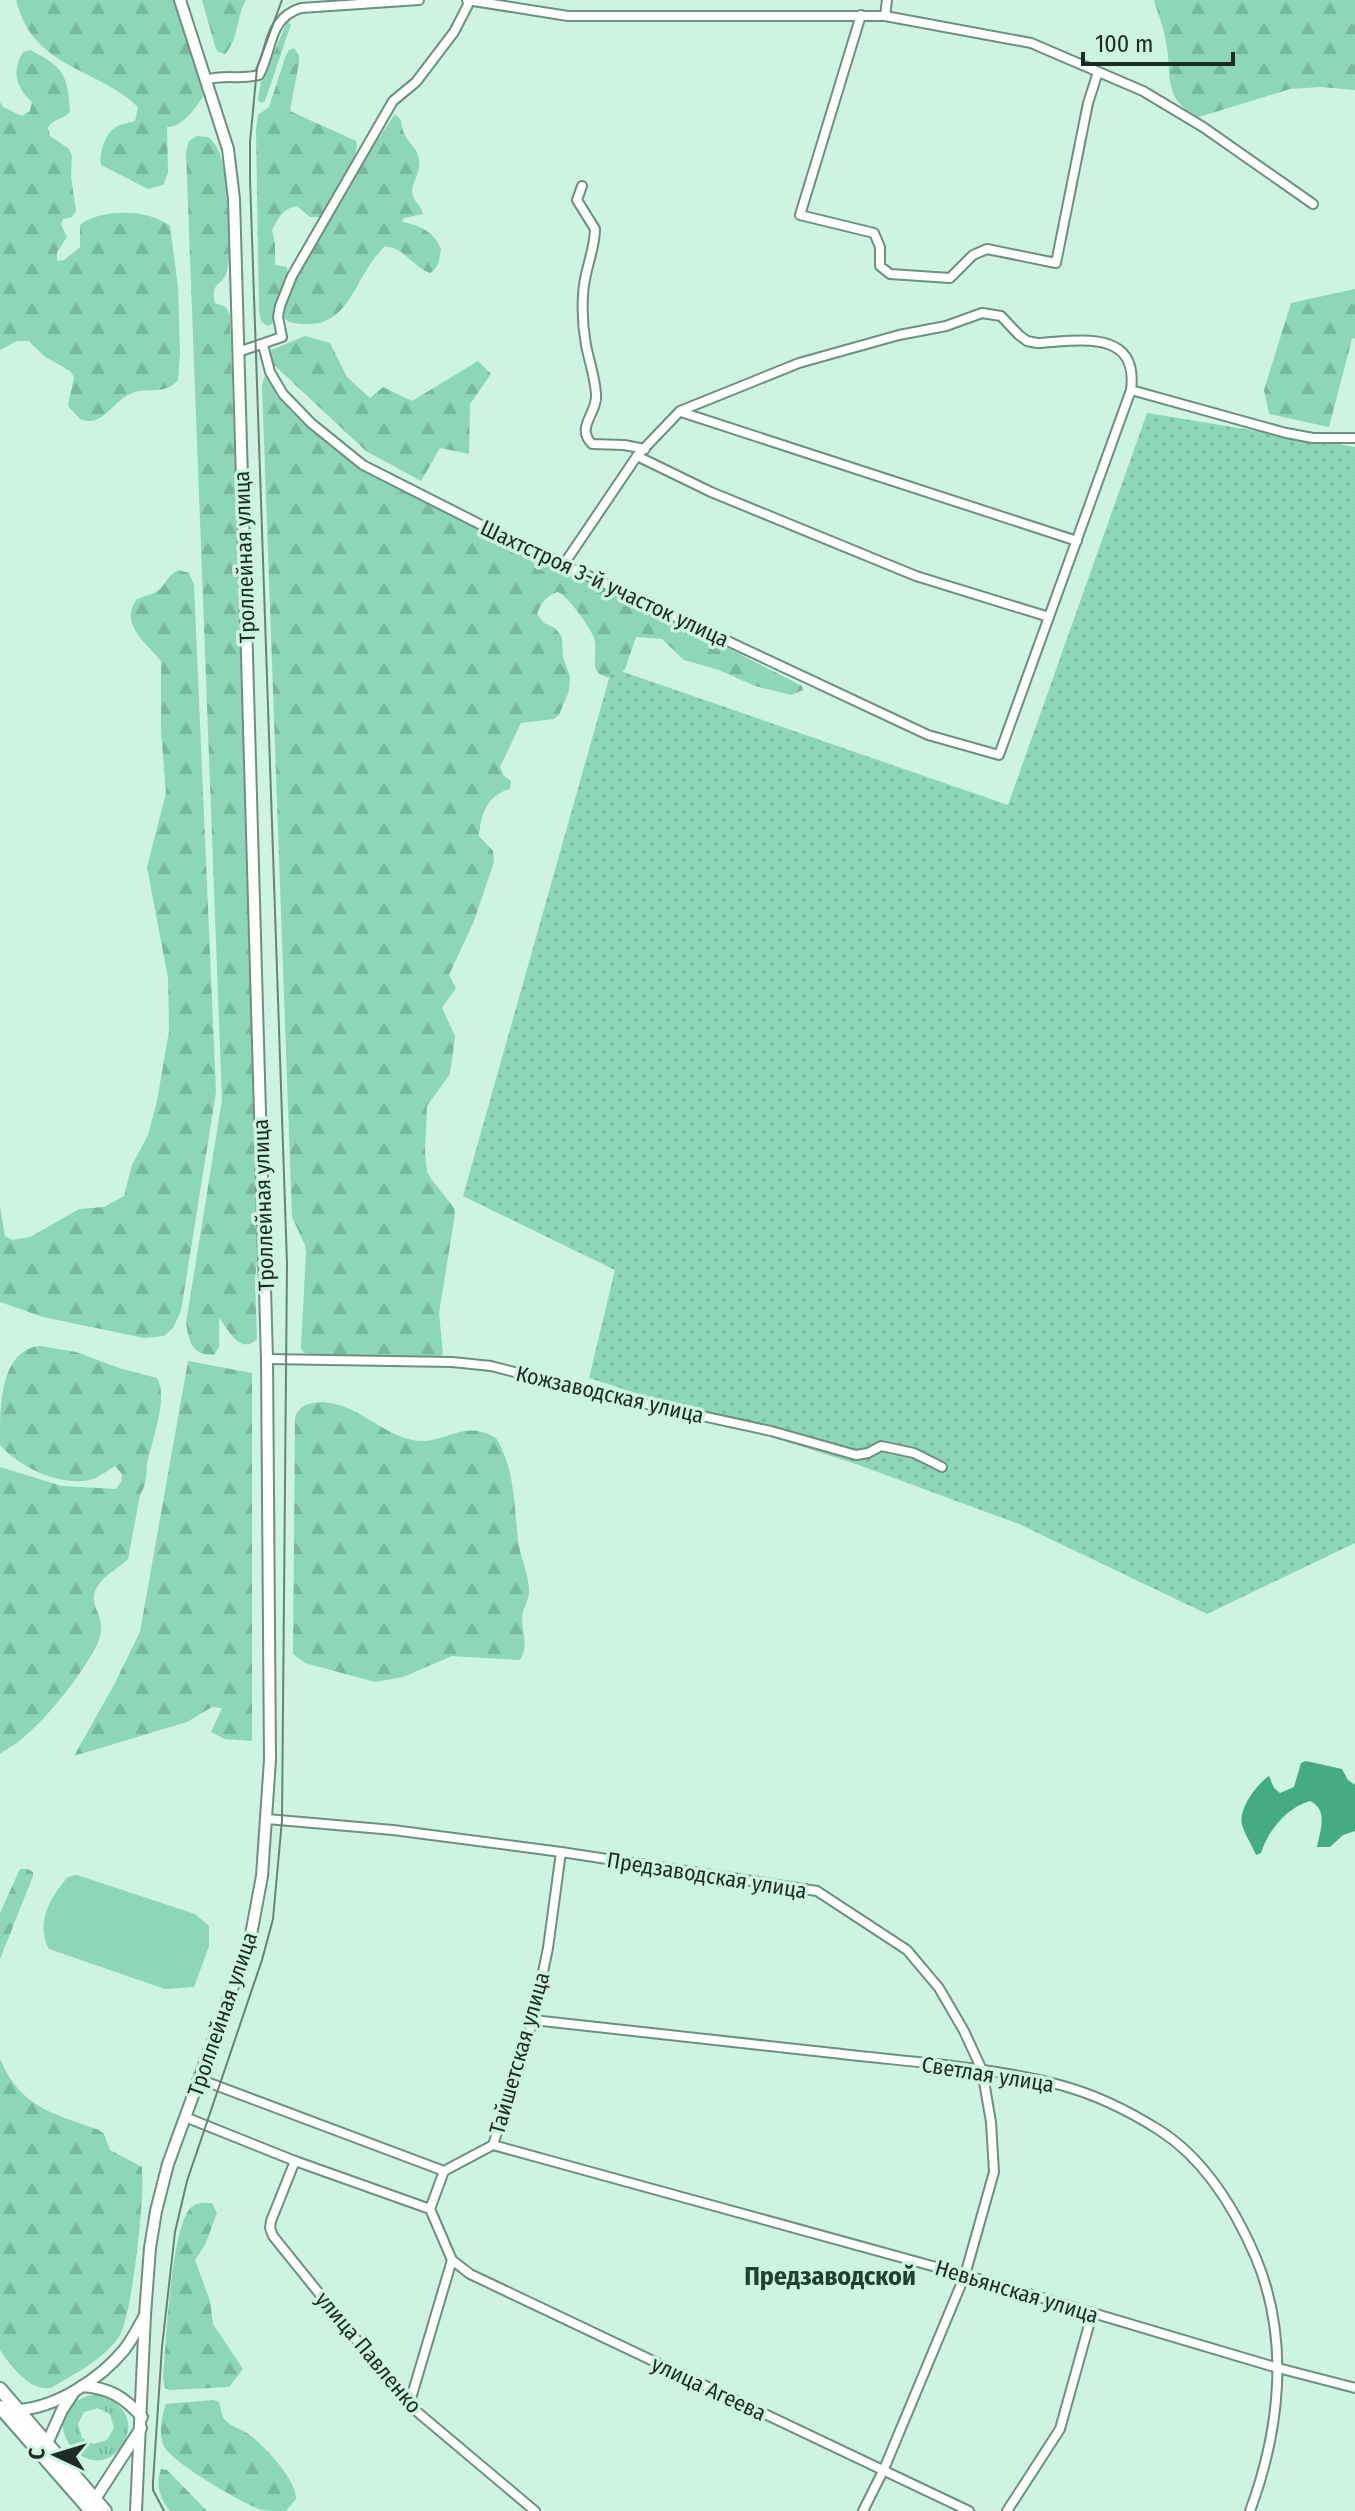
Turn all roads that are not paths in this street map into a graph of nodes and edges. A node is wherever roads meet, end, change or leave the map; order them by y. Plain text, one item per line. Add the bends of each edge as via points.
1 (180, 0) edge
2 (419, 0) edge
3 (468, 0) edge
4 (887, 0) edge
5 (303, 4) edge
6 (861, 15) junction
7 (885, 16) junction
8 (1098, 72) junction
9 (206, 80) junction
10 (582, 186) dead end
11 (1313, 204) dead end
12 (263, 345) junction
13 (238, 352) junction
14 (1131, 390) junction
15 (680, 411) junction
16 (1355, 438) edge
17 (645, 449) junction
18 (637, 456) junction
19 (1077, 541) junction
20 (564, 564) junction
21 (1049, 617) junction
22 (267, 1359) junction
23 (942, 1467) dead end
24 (267, 1819) junction
25 (561, 1852) junction
26 (533, 2020) junction
27 (982, 2070) junction
28 (199, 2079) junction
29 (185, 2117) junction
30 (493, 2145) junction
31 (295, 2161) junction
32 (444, 2171) junction
33 (430, 2209) junction
34 (452, 2260) junction
35 (965, 2275) junction
36 (1092, 2314) junction
37 (145, 2315) junction
38 (1278, 2368) junction
39 (79, 2388) junction
40 (1355, 2388) edge
41 (0, 2389) edge
42 (409, 2405) junction
43 (0, 2407) edge
44 (19, 2410) junction
45 (142, 2422) junction
46 (45, 2448) junction
47 (884, 2469) junction
48 (90, 2504) edge
49 (105, 2511) edge
50 (136, 2511) edge
51 (535, 2511) edge
52 (863, 2511) edge
53 (969, 2511) edge
54 (1007, 2511) edge
55 (1250, 2511) edge

1 - 9 street, Троллейная улица
2 - 5 street
3 - 6 street via 568,16
3 - 12 street via 454,32 416,82 393,101 365,146 292,276 280,306 282,337
4 - 7 street
5 - 9 street via 280,19 259,75
6 - 7 street
6 - 8 street via 800,215 874,233 880,266 890,274 950,278 987,249 1056,263
7 - 8 street via 1031,43
8 - 11 street via 1178,111
9 - 13 street, Троллейная улица via 231,165
10 - 17 street via 577,200 595,229 583,297 585,344 596,391 586,436 592,444
12 - 13 street
12 - 20 street, Шахтстроя 3-й участок улица via 283,394 363,465
13 - 22 street, Троллейная улица
14 - 15 street via 1129,363 1112,344 1027,341 1001,316 982,313 799,363
14 - 16 street via 1286,433
14 - 19 street
15 - 17 street
15 - 19 street
17 - 18 street
18 - 20 street
18 - 21 street via 916,576
19 - 21 street
20 - 21 street, Шахтстроя 3-й участок улица via 928,735 999,755
22 - 23 street, Кожзаводская улица via 478,1364 856,1455 881,1446 914,1453
22 - 24 street, Троллейная улица
24 - 25 street, Предзаводская улица
24 - 28 street, Троллейная улица via 250,1940
25 - 26 street, Тайшетская улица
25 - 27 street, Предзаводская улица via 817,1891 907,1950 939,1988
26 - 27 street, Светлая улица
26 - 30 street, Тайшетская улица
27 - 35 street, Предзаводская улица via 994,2172
27 - 38 street, Светлая улица via 1062,2085 1111,2104 1184,2150 1222,2194 1251,2245 1274,2321
28 - 29 street, Троллейная улица
28 - 32 street
29 - 31 street
29 - 37 street, Троллейная улица via 156,2211
30 - 32 street, Тайшетская улица
30 - 35 street, Невьянская улица
31 - 33 street
31 - 42 street, улица Павленко via 271,2221 273,2236
32 - 33 street
33 - 34 street
34 - 42 street
34 - 47 street, улица Агеева via 470,2274
35 - 36 street, Невьянская улица
35 - 47 street, Предзаводская улица
36 - 38 street, Невьянская улица
36 - 54 street via 1060,2429
37 - 39 street via 124,2351
37 - 45 street, Троллейная улица
38 - 40 street, Невьянская улица
38 - 55 street via 1274,2429
39 - 44 street
39 - 45 street via 123,2397
39 - 46 street
41 - 44 main road
42 - 51 street, улица Павленко
43 - 46 main road
44 - 46 main road
45 - 48 street
45 - 50 street, Троллейная улица
46 - 48 main road
47 - 52 street, Предзаводская улица
47 - 53 street, улица Агеева
48 - 49 main road

